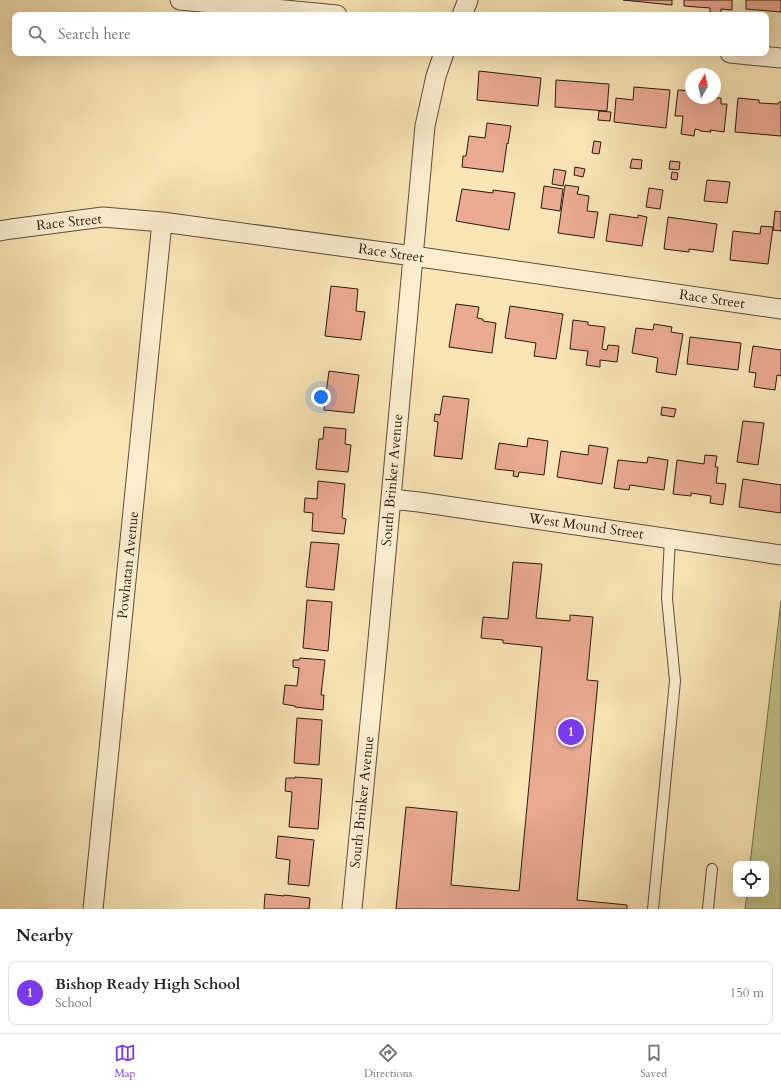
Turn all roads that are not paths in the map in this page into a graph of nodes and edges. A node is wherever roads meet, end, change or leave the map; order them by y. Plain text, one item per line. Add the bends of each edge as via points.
1 (180, 0) edge
2 (468, 0) edge
3 (306, 12) edge
4 (463, 12) edge
5 (443, 56) edge
6 (761, 56) edge
7 (781, 58) edge
8 (162, 222) junction
9 (0, 231) edge
10 (413, 256) junction
11 (781, 310) edge
12 (390, 499) junction
13 (670, 538) junction
14 (781, 555) edge
15 (712, 869) dead end
16 (93, 909) edge
17 (352, 909) edge
18 (653, 909) edge
19 (708, 909) edge

1 - 3 street
2 - 4 street
5 - 10 street, South Brinker Avenue via 425,126
6 - 7 street
8 - 9 street, Race Street via 103,217
8 - 10 street, Race Street
8 - 16 street, Powhatan Avenue
10 - 11 street, Race Street
10 - 12 street, South Brinker Avenue
12 - 13 street, West Mound Street
12 - 17 street, South Brinker Avenue
13 - 14 street, West Mound Street
13 - 18 lane via 667,598 675,681
15 - 19 lane

